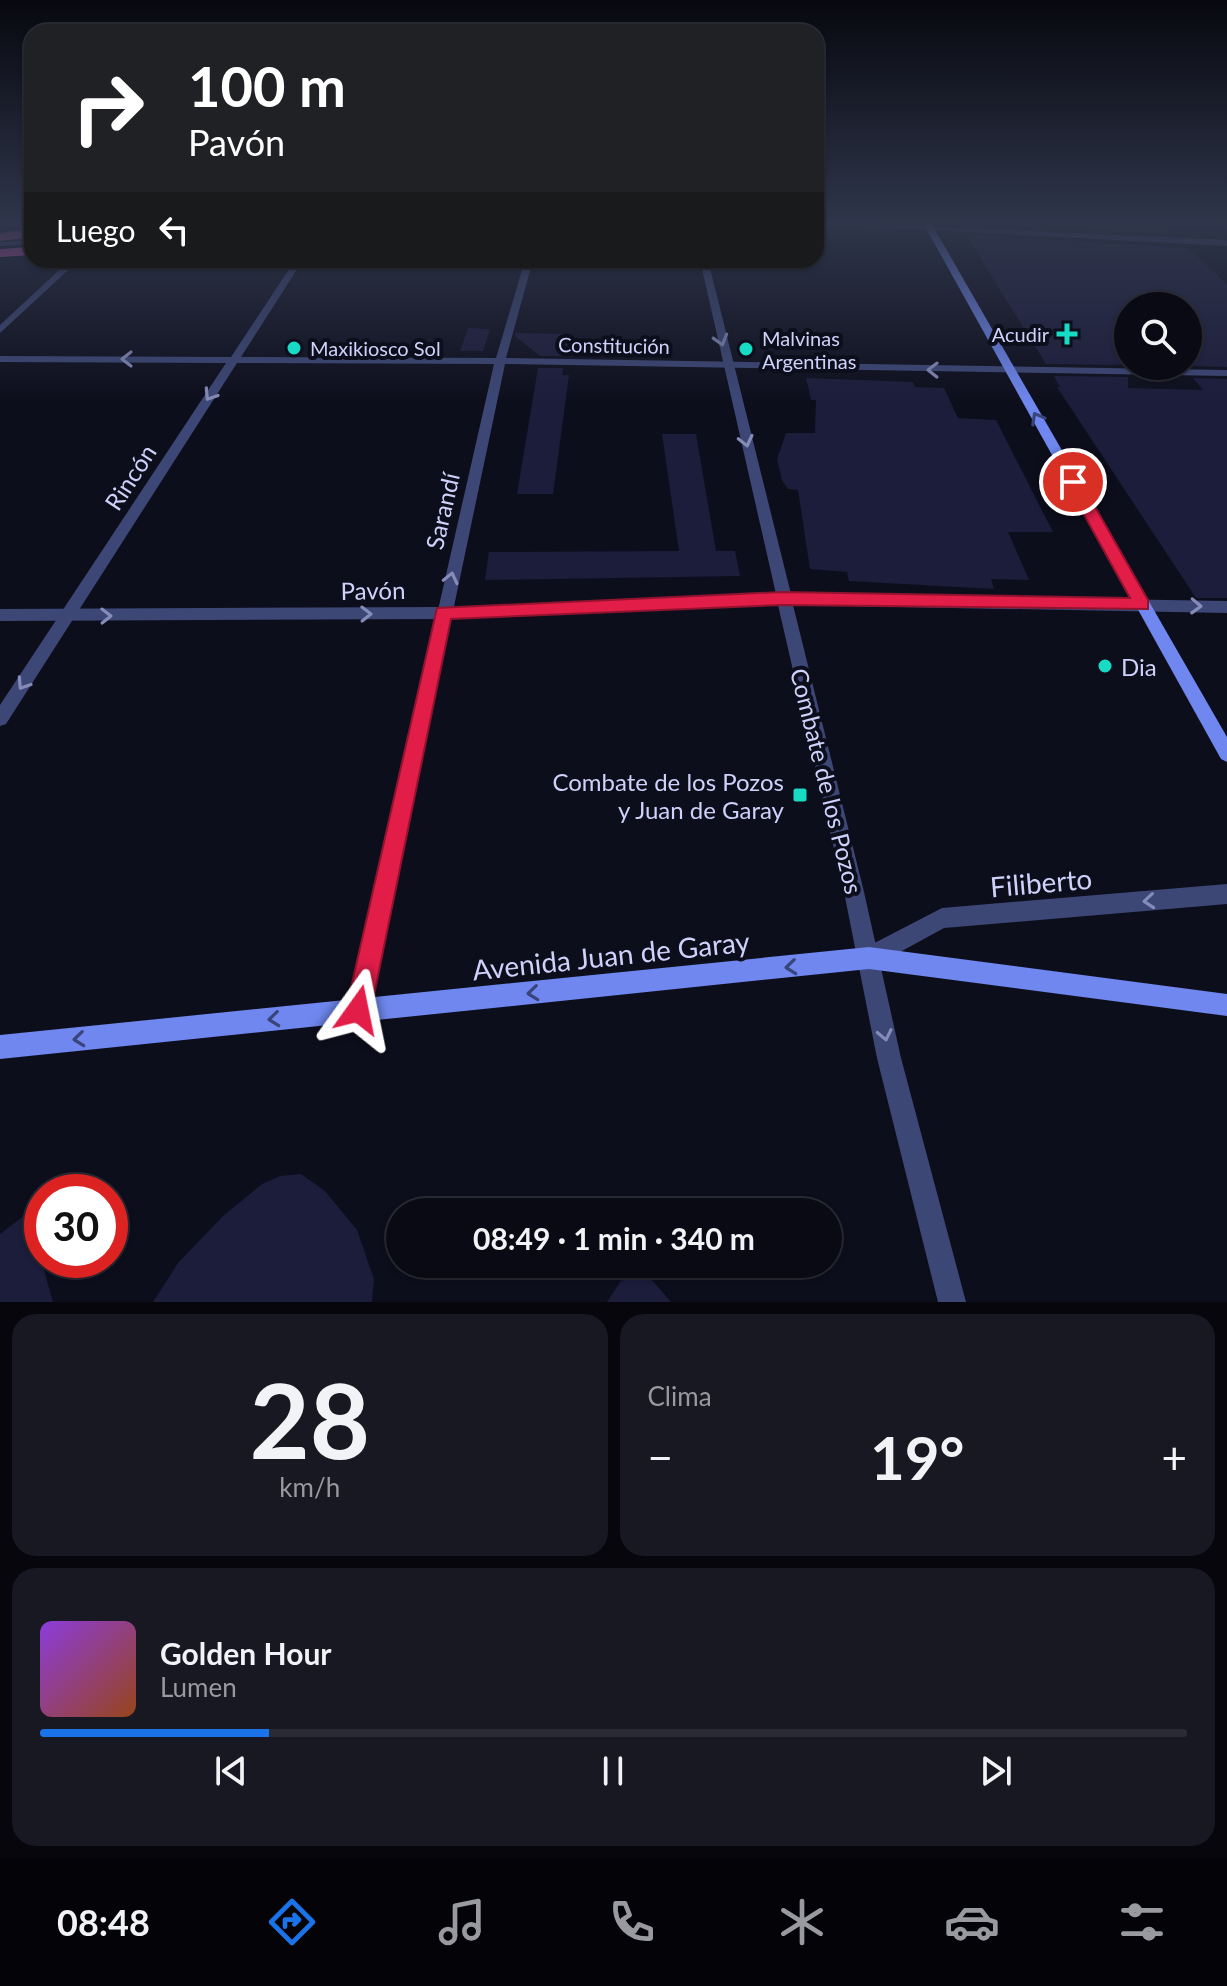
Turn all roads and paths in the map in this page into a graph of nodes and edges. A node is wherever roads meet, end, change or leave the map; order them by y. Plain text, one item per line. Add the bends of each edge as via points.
1 (52, 282) edge
2 (284, 282) edge
3 (523, 282) edge
4 (709, 282) edge
5 (960, 282) edge
6 (0, 330) edge
7 (0, 359) edge
8 (233, 359) junction
9 (500, 361) junction
10 (729, 365) junction
11 (1011, 372) junction
12 (1227, 373) edge
13 (782, 599) junction
14 (1142, 604) junction
15 (1227, 607) edge
16 (443, 613) junction
17 (0, 615) edge
18 (67, 616) junction
19 (0, 719) edge
20 (1227, 754) edge
21 (1227, 894) edge
22 (869, 958) junction
23 (1227, 1005) edge
24 (358, 1010) junction
25 (0, 1047) edge
26 (952, 1302) edge

1 - 6 street
2 - 8 street, Rincón
3 - 9 street, Sarandí
4 -> 10 street, Combate de los Pozos
5 - 11 main road
8 -> 7 street, Constitución
8 - 9 street, Constitución
8 -> 18 street, Rincón
9 - 10 street, Constitución
16 -> 9 street, Sarandí
11 -> 10 street, Constitución
10 -> 13 street, Combate de los Pozos
11 - 12 street, Constitución
14 -> 11 main road
13 - 14 street, Pavón
13 - 16 street, Pavón
13 - 22 street, Combate de los Pozos
14 -> 15 street, Pavón
14 - 20 main road
18 -> 16 street, Pavón
16 - 24 street, Sarandí
17 - 18 street, Pavón
18 -> 19 street, Rincón
21 -> 22 street, Filiberto via 942,918
22 - 23 main road, Avenida Juan de Garay
22 -> 24 main road, Avenida Juan de Garay
22 -> 26 street, Combate de los Pozos via 889,1058
24 -> 25 main road, Avenida Juan de Garay

